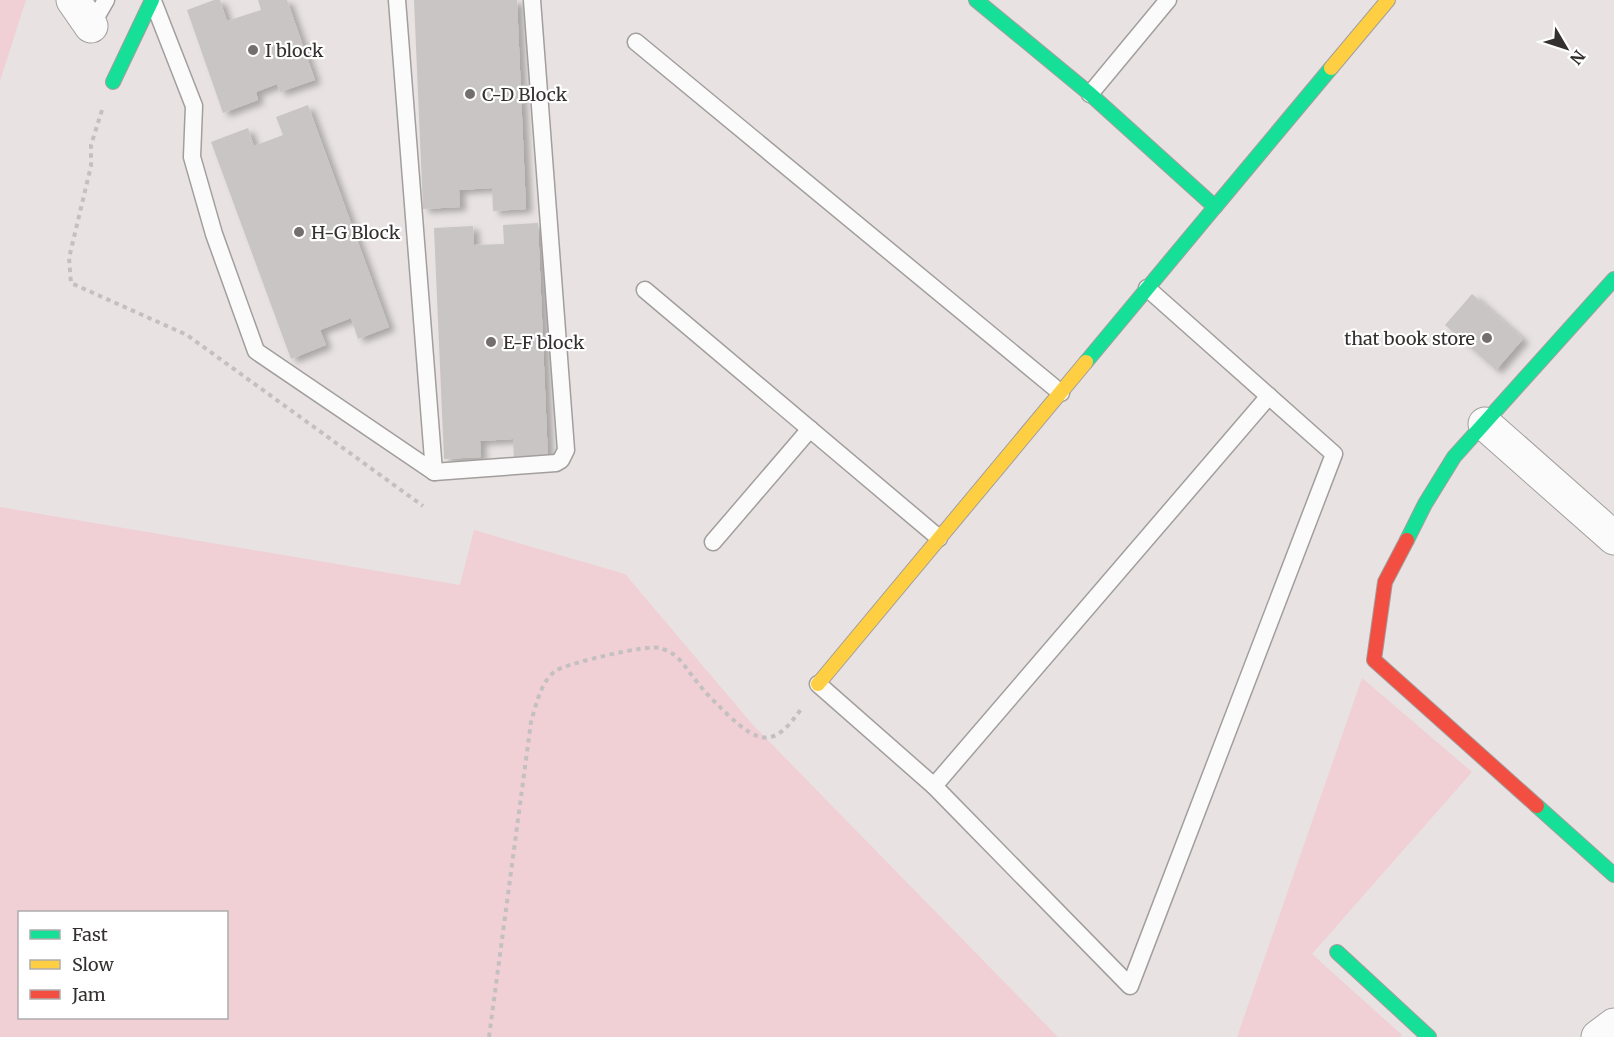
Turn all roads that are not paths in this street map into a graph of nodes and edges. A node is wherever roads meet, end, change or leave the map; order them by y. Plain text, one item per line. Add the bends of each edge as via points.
1 (152, 0) edge
2 (397, 0) edge
3 (532, 0) edge
4 (976, 0) edge
5 (1168, 0) edge
6 (1388, 0) edge
7 (636, 42) dead end
8 (113, 82) road end
9 (1090, 94) junction
10 (1215, 207) junction
11 (1614, 279) edge
12 (1148, 288) junction
13 (645, 290) dead end
14 (1060, 393) junction
15 (1269, 396) junction
16 (1485, 424) junction
17 (810, 429) junction
18 (434, 472) junction
19 (939, 538) junction
20 (1614, 538) edge
21 (713, 542) dead end
22 (818, 684) joint
23 (934, 786) junction
24 (1614, 875) edge
25 (1337, 952) dead end
26 (1614, 1025) edge
27 (1429, 1037) edge
28 (1598, 1037) edge

1 - 8 street
1 - 18 lane via 194,106 192,157 214,234 256,351
2 - 18 lane
3 - 18 lane via 566,450 556,463
4 - 9 street
5 - 9 lane
6 - 10 street
7 - 14 lane
9 - 10 street
10 - 12 street
11 - 16 street
12 - 14 street
12 - 15 lane
13 - 17 lane
14 - 19 street
15 - 23 lane
15 - 23 lane via 1334,454 1130,986
16 - 20 street
16 - 24 street via 1454,457 1385,582 1374,660
17 - 19 lane
17 - 21 lane
19 - 22 street
22 - 23 lane
25 - 27 street
26 - 28 street

